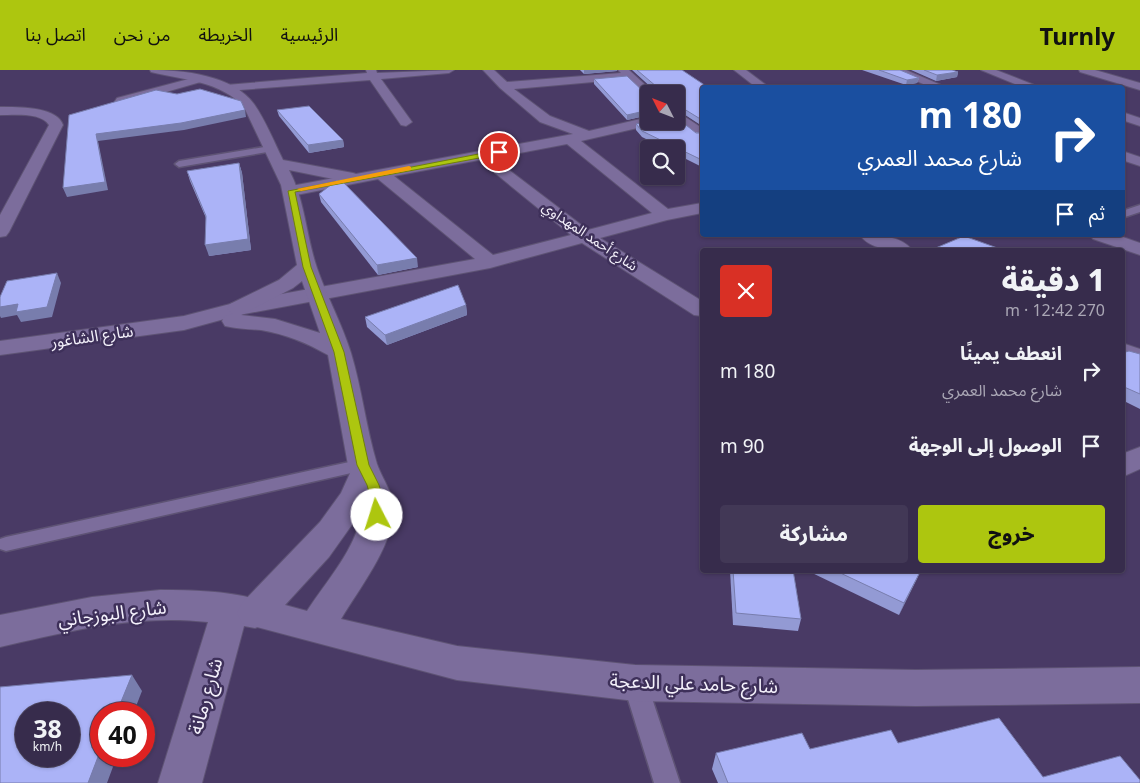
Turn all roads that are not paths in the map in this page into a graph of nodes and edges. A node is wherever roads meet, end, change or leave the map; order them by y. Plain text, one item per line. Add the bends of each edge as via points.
1 (158, 70) edge
2 (175, 70) edge
3 (449, 70) edge
4 (488, 70) edge
5 (739, 70) edge
6 (897, 70) edge
7 (986, 70) edge
8 (1084, 70) edge
9 (372, 73) edge
10 (625, 73) edge
11 (202, 76) edge
12 (1116, 80) junction
13 (1140, 81) edge
14 (761, 85) edge
15 (935, 85) edge
16 (1028, 85) edge
17 (504, 86) junction
18 (640, 86) edge
19 (1140, 87) edge
20 (226, 88) junction
21 (110, 105) edge
22 (0, 111) edge
23 (1125, 117) edge
24 (406, 122) dead end
25 (685, 122) edge
26 (1140, 122) edge
27 (640, 123) edge
28 (700, 133) edge
29 (588, 135) junction
30 (570, 139) junction
31 (270, 149) junction
32 (482, 156) junction
33 (1125, 156) edge
34 (279, 162) junction
35 (1140, 162) edge
36 (179, 164) dead end
37 (380, 173) junction
38 (354, 178) junction
39 (290, 188) junction
40 (700, 208) edge
41 (1140, 208) edge
42 (1125, 214) edge
43 (665, 215) junction
44 (0, 232) edge
45 (585, 236) junction
46 (873, 237) edge
47 (1105, 237) edge
48 (895, 248) edge
49 (1140, 249) edge
50 (490, 262) junction
51 (307, 267) junction
52 (320, 302) junction
53 (700, 309) edge
54 (235, 315) junction
55 (0, 348) edge
56 (1125, 351) edge
57 (339, 352) junction
58 (1140, 358) edge
59 (1140, 456) edge
60 (1125, 465) edge
61 (364, 469) junction
62 (6, 544) dead end
63 (242, 611) junction
64 (316, 628) junction
65 (0, 631) edge
66 (634, 683) junction
67 (1140, 685) edge
68 (180, 783) edge
69 (667, 783) edge

1 - 11 street
2 - 11 street
3 - 9 street
4 - 17 street
5 - 14 street
6 - 15 street
7 - 16 street
8 - 12 street
9 - 20 street
9 - 24 street
10 - 17 street
10 - 18 street
11 - 20 street
11 - 21 street
12 - 13 street
12 - 19 street
17 - 29 street via 545,119
20 - 31 street via 245,99
22 - 44 street via 40,114 60,120
23 - 26 street
25 - 28 street
27 - 29 street
29 - 30 street
30 - 32 street
30 - 43 street
31 - 34 street
31 - 36 lane
32 - 37 street
32 - 45 street, شارع أحمد المهداوي
33 - 35 street
34 - 38 street
34 - 39 street
37 - 38 street
37 - 50 street
38 - 39 street
39 - 51 street
40 - 43 street, شارع الشاغور
41 - 42 lane
43 - 45 street, شارع الشاغور
45 - 50 street, شارع الشاغور
45 - 53 street, شارع أحمد المهداوي
46 - 48 street
47 - 49 street
50 - 52 street, شارع الشاغور
51 - 52 street
51 - 54 street
52 - 54 street, شارع الشاغور
52 - 57 street
54 - 55 street, شارع الشاغور
54 - 57 street via 299,332
56 - 58 street
57 - 61 street
59 - 60 street
61 - 62 lane
61 - 63 street via 354,499 335,526
61 - 64 street via 377,499 373,532
63 - 64 street, شارع حامد علي الدعجة
63 - 65 street, شارع البوزجاني via 146,605
63 - 68 street, شارع رمانة
64 - 66 street, شارع حامد علي الدعجة via 457,663
66 - 67 street, شارع حامد علي الدعجة via 916,688
66 - 69 lane

